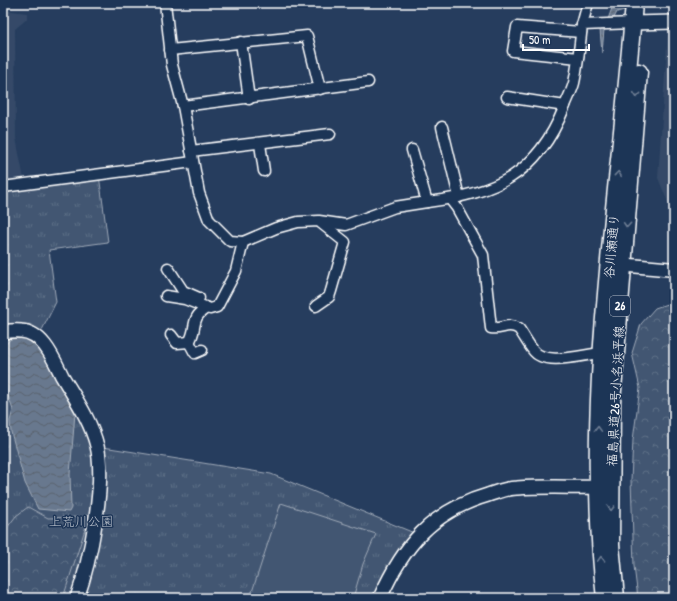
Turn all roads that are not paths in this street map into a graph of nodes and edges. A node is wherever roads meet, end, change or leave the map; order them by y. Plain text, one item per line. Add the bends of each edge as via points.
1 (165, 3) edge
2 (588, 3) edge
3 (639, 13) edge
4 (674, 22) edge
5 (582, 29) junction
6 (241, 42) junction
7 (170, 50) junction
8 (578, 58) junction
9 (368, 82) dead end
10 (320, 89) junction
11 (507, 97) dead end
12 (249, 99) junction
13 (183, 106) junction
14 (565, 106) junction
15 (442, 127) dead end
16 (330, 134) dead end
17 (260, 144) junction
18 (412, 150) dead end
19 (191, 152) junction
20 (193, 162) junction
21 (264, 171) dead end
22 (3, 187) edge
23 (454, 198) junction
24 (427, 202) junction
25 (319, 222) junction
26 (243, 242) junction
27 (617, 265) junction
28 (168, 268) dead end
29 (674, 270) edge
30 (166, 296) dead end
31 (316, 306) dead end
32 (212, 308) junction
33 (3, 332) edge
34 (171, 335) dead end
35 (189, 342) junction
36 (202, 350) dead end
37 (602, 353) junction
38 (604, 488) junction
39 (77, 598) edge
40 (380, 598) edge
41 (605, 598) edge
42 (616, 598) edge

1 - 7 street
2 - 5 street
3 - 4 street
3 - 5 street
3 - 27 main road, 福島県道26号小名浜平線 / 26
5 - 8 street
5 - 8 street via 516,27 513,50
6 - 7 street
6 - 10 street via 307,36
6 - 12 street
7 - 13 street
8 - 14 street via 574,84
9 - 10 street
10 - 12 street
11 - 14 street
12 - 13 street
13 - 19 street
14 - 23 street via 547,143 519,173 488,188
15 - 23 street
16 - 17 street
17 - 19 street
17 - 21 street
18 - 24 street
19 - 20 street
20 - 22 street
20 - 26 street via 209,220 230,241
23 - 24 street
23 - 37 street via 483,255 491,328 498,329 507,325 519,329 533,352 541,356 559,360
24 - 25 street via 395,207 346,225
25 - 26 street via 298,222
25 - 31 street via 345,242 329,297
26 - 32 street via 236,272
27 - 29 street
27 - 37 main road, 谷川瀬通り / 26
27 - 38 main road, 福島県道26号小名浜平線 / 26 via 612,402
28 - 32 street via 183,291
30 - 32 street
32 - 35 street via 200,312
33 - 39 street via 23,331 38,338 57,365 90,427 97,446 100,465 99,493 91,544
34 - 35 street via 177,342
35 - 36 street via 195,353
38 -> 37 main road, 谷川瀬通り / 26 via 598,433
38 - 40 street via 516,488 466,501 448,511 419,535 404,553
41 -> 38 main road, 谷川瀬通り / 26 via 601,570
38 -> 42 main road, 福島県道26号小名浜平線 / 26

